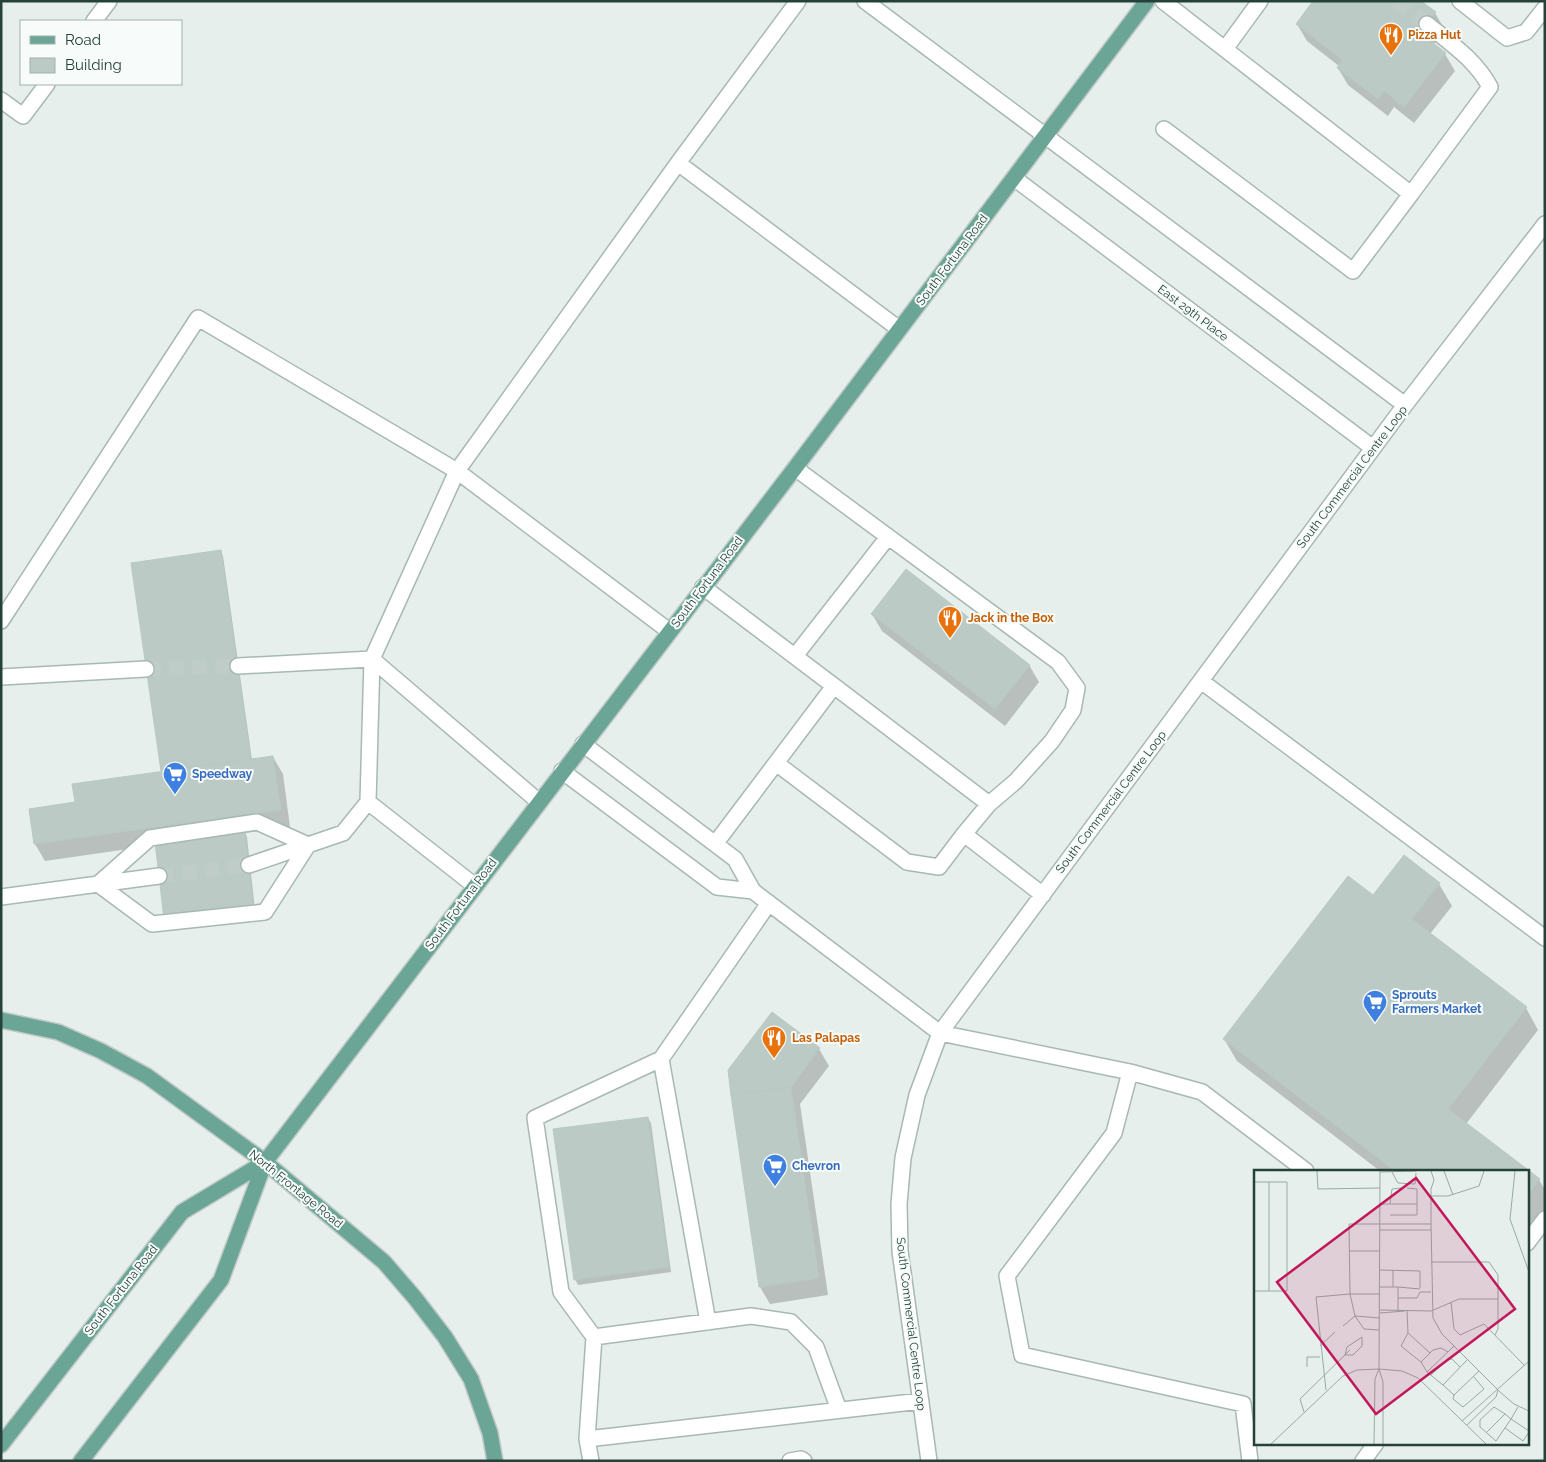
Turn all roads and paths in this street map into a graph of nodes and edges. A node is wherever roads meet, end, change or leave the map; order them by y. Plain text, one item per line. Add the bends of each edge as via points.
1 (109, 1) edge
2 (798, 1) edge
3 (865, 1) edge
4 (1147, 1) edge
5 (1163, 1) edge
6 (1260, 1) edge
7 (1460, 1) edge
8 (1545, 8) edge
9 (95, 20) edge
10 (1427, 24) tunnel mouth
11 (1225, 49) junction
12 (46, 85) edge
13 (1, 100) edge
14 (1164, 129) dead end
15 (1045, 137) junction
16 (678, 163) junction
17 (1014, 178) junction
18 (1411, 194) junction
19 (1545, 224) edge
20 (899, 329) junction
21 (1405, 405) junction
22 (1373, 448) junction
23 (795, 468) junction
24 (457, 472) junction
25 (888, 537) junction
26 (703, 587) junction
27 (1, 621) edge
28 (669, 632) junction
29 (795, 656) junction
30 (372, 659) junction
31 (238, 666) tunnel mouth
32 (146, 669) tunnel mouth
33 (1, 677) edge
34 (1201, 680) junction
35 (834, 686) junction
36 (583, 744) junction
37 (776, 763) junction
38 (562, 771) junction
39 (368, 802) junction
40 (539, 802) junction
41 (989, 804) junction
42 (964, 834) junction
43 (715, 844) junction
44 (308, 845) junction
45 (249, 865) tunnel mouth
46 (159, 876) tunnel mouth
47 (98, 884) junction
48 (475, 886) junction
49 (753, 891) junction
50 (1043, 895) junction
51 (1, 896) edge
52 (769, 903) junction
53 (1545, 938) edge
54 (1, 1020) edge
55 (940, 1033) junction
56 (661, 1059) junction
57 (1130, 1072) junction
58 (265, 1162) junction
59 (1305, 1170) edge
60 (1545, 1218) edge
61 (1528, 1242) edge
62 (708, 1322) junction
63 (594, 1337) junction
64 (921, 1401) junction
65 (839, 1410) junction
66 (588, 1439) junction
67 (1375, 1444) edge
68 (1, 1445) edge
69 (82, 1461) edge
70 (495, 1461) edge
71 (591, 1461) edge
72 (790, 1461) edge
73 (804, 1461) edge
74 (929, 1461) edge
75 (1250, 1461) edge
76 (1363, 1461) edge

1 - 9 street
2 - 16 street
3 - 15 street
4 - 15 main road, South Fortuna Road
5 - 11 street
6 - 11 street
7 - 8 street via 1507,38 1526,32
10 - 18 street via 1476,64 1490,87
11 - 18 street
12 - 13 street via 22,116
14 - 18 street via 1353,271
15 - 17 main road, South Fortuna Road
15 - 21 street
16 - 20 street
16 - 24 street
17 - 20 main road, South Fortuna Road
17 - 22 street, East 29th Place
19 - 21 street, South Commercial Centre Loop
20 - 23 main road, South Fortuna Road
21 - 22 street, South Commercial Centre Loop
22 - 34 street, South Commercial Centre Loop
23 - 25 street
23 - 26 main road, South Fortuna Road
24 - 27 street via 198,318
24 - 28 street
24 - 30 street
25 - 29 street
25 - 41 street via 1058,662 1077,688 1073,710 1052,741 1016,782
26 - 28 main road, South Fortuna Road
26 - 29 street
28 - 36 main road, South Fortuna Road
29 - 35 street
30 - 31 street
30 - 39 street
30 - 40 street
32 - 33 street
34 - 50 street, South Commercial Centre Loop
34 - 53 street
35 - 37 street
35 - 41 street
36 - 38 main road, South Fortuna Road
36 - 43 street
37 - 42 street via 907,862 939,867
37 - 43 street
38 - 40 main road, South Fortuna Road
38 - 49 street via 717,887
39 - 44 street via 343,833
39 - 48 street
40 - 48 main road, South Fortuna Road
41 - 42 street
42 - 50 street
43 - 49 street via 735,859
44 - 45 street
44 - 47 street via 257,822 150,838
44 - 47 street via 265,912 152,924
46 - 47 street
47 - 51 street
48 - 58 main road, South Fortuna Road
49 - 52 street
50 - 55 street, South Commercial Centre Loop
52 - 55 street
52 - 56 street
54 - 58 main road, North Frontage Road via 58,1032 101,1051 139,1072
55 - 57 street
55 - 64 street, South Commercial Centre Loop via 917,1095 903,1158 899,1204 900,1251
56 - 62 street
56 - 63 street via 535,1118 561,1292
57 - 59 street via 1202,1092
57 - 75 street via 1114,1133 1007,1276 1022,1355 1243,1404
58 - 68 main road, South Fortuna Road via 182,1212
58 - 69 main road, South Fortuna Road via 221,1280
58 - 70 main road, North Frontage Road via 384,1262 445,1337 471,1380 490,1433
60 - 61 street
62 - 63 street
62 - 65 street via 751,1316 790,1322 816,1347
63 - 66 street
64 - 65 street
64 - 74 street, South Commercial Centre Loop
65 - 66 street
66 - 71 street
67 - 76 street
72 - 73 street

